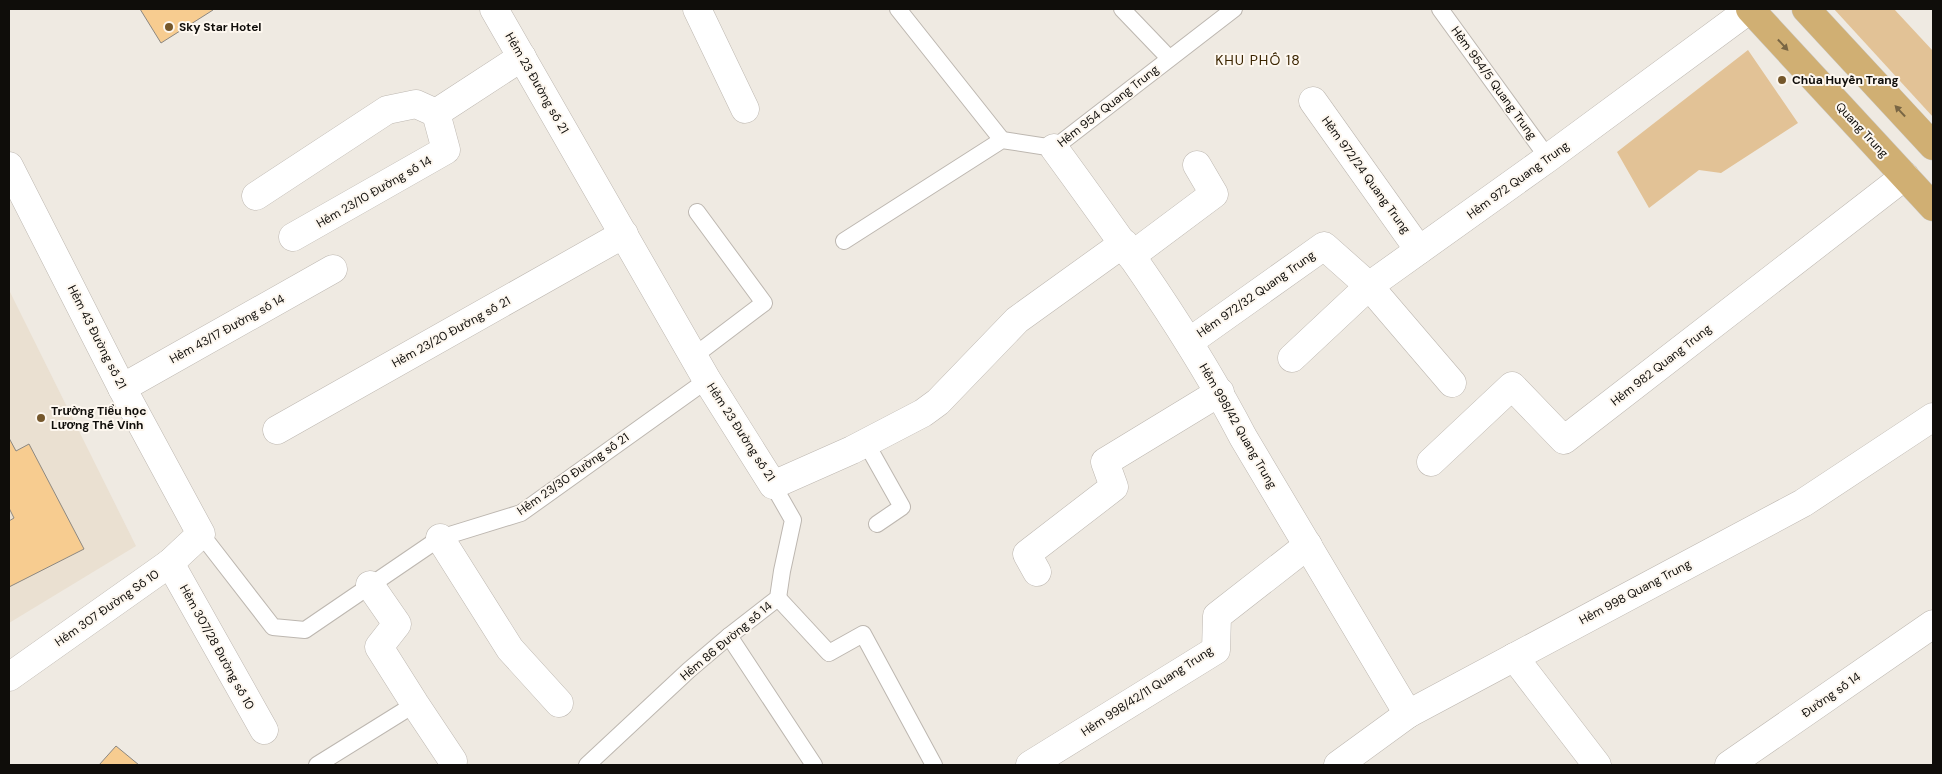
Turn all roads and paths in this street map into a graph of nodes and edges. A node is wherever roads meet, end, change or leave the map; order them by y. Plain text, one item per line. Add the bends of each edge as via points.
1 (494, 9) edge
2 (697, 9) edge
3 (898, 9) edge
4 (1122, 9) edge
5 (1234, 9) edge
6 (1440, 9) edge
7 (1750, 9) edge
8 (1806, 9) edge
9 (522, 57) junction
10 (1169, 58) junction
11 (1313, 101) dead end
12 (745, 109) dead end
13 (436, 113) junction
14 (1002, 140) junction
15 (1933, 146) edge
16 (1054, 148) junction
17 (1548, 158) junction
18 (1197, 165) dead end
19 (9, 166) edge
20 (1905, 176) junction
21 (256, 196) dead end
22 (1933, 207) edge
23 (697, 212) dead end
24 (624, 234) junction
25 (293, 237) dead end
26 (844, 241) dead end
27 (1127, 249) junction
28 (1419, 250) junction
29 (333, 269) dead end
30 (1369, 286) junction
31 (1189, 342) junction
32 (694, 356) junction
33 (1292, 358) dead end
34 (707, 380) junction
35 (1452, 383) dead end
36 (122, 388) junction
37 (1220, 392) junction
38 (1933, 417) edge
39 (277, 430) dead end
40 (866, 443) junction
41 (1431, 462) dead end
42 (772, 485) junction
43 (877, 524) dead end
44 (201, 534) junction
45 (440, 538) junction
46 (1308, 545) junction
47 (170, 563) junction
48 (1037, 572) dead end
49 (370, 585) junction
50 (778, 598) junction
51 (1933, 624) edge
52 (305, 630) joint
53 (729, 636) junction
54 (1514, 657) junction
55 (9, 677) edge
56 (559, 703) dead end
57 (415, 704) junction
58 (1408, 714) junction
59 (264, 730) dead end
60 (453, 761) dead end
61 (316, 765) edge
62 (587, 765) edge
63 (814, 765) edge
64 (934, 765) edge
65 (1030, 765) edge
66 (1338, 765) edge
67 (1597, 765) edge
68 (1729, 765) edge

1 - 9 street, Hẻm 23 Đường số 21
2 - 12 street
3 - 14 lane
4 - 10 lane
5 - 10 lane, Hẻm 954 Quang Trung
6 - 17 lane, Hẻm 954/5 Quang Trung
7 - 17 street, Hẻm 972 Quang Trung
7 -> 20 main road, Quang Trung
15 -> 8 main road
9 - 13 street
9 - 24 street, Hẻm 23 Đường số 21
10 - 16 lane, Hẻm 954 Quang Trung
11 - 28 street, Hẻm 972/24 Quang Trung
13 - 21 street via 416,104 387,110
13 - 25 street, Hẻm 23/10 Đường số 14 via 446,150
14 - 16 lane, Hẻm 954 Quang Trung
14 - 26 lane
16 - 27 street, Hẻm 998/42 Quang Trung
17 - 28 street, Hẻm 972 Quang Trung
18 - 27 street, Hẻm 23 Đường số 21 via 1214,194
19 - 36 street, Hẻm 43 Đường số 21
20 - 22 main road, Quang Trung
20 - 41 street, Hẻm 982 Quang Trung via 1564,440 1512,386
23 - 32 lane via 764,304
24 - 32 street, Hẻm 23 Đường số 21
24 - 39 street, Hẻm 23/20 Đường số 21
27 - 31 street, Hẻm 998/42 Quang Trung
27 - 40 street, Hẻm 23 Đường số 21 via 1017,320 938,402
28 - 30 street, Hẻm 972 Quang Trung
29 - 36 street, Hẻm 43/17 Đường số 14
30 - 31 street, Hẻm 972/32 Quang Trung via 1324,246
30 - 33 street, Hẻm 972 Quang Trung
30 - 35 street
31 - 37 street, Hẻm 998/42 Quang Trung
32 - 34 street, Hẻm 23 Đường số 21
34 - 42 street, Hẻm 23 Đường số 21
34 - 45 lane, Hẻm 23/30 Đường số 21 via 521,513
36 - 44 street, Hẻm 43 Đường số 21
37 - 46 street, Hẻm 998/42 Quang Trung
37 - 48 street via 1105,462 1114,487 1027,554
38 - 54 street, Hẻm 998 Quang Trung via 1803,503
40 - 42 street, Hẻm 23 Đường số 21
40 - 43 lane via 902,507
42 - 50 lane, Hẻm 86 Đường số 14 via 792,520
44 - 47 street, Hẻm 307 Đường Số 10
44 - 52 lane, Hẻm 43 Đường số 21 via 273,628
45 - 49 lane, Hẻm 23/30 Đường số 21
45 - 56 street via 510,649
46 - 58 street, Hẻm 998/42 Quang Trung
46 - 65 street, Hẻm 998/42/11 Quang Trung via 1218,616 1216,650
47 - 55 street, Hẻm 307 Đường Số 10
47 - 59 street, Hẻm 307/28 Đường số 10
49 - 52 lane, Hẻm 23/30 Đường số 21
49 - 57 street via 397,624 379,647
50 - 53 lane, Hẻm 86 Đường số 14
50 - 64 lane via 829,653 863,634
51 - 68 street, Đường số 14
53 - 62 lane, Hẻm 86 Đường số 14
53 - 63 lane
54 - 58 street, Hẻm 998 Quang Trung
54 - 67 street
57 - 60 street
57 - 61 lane
58 - 66 street, Hẻm 998 Quang Trung

